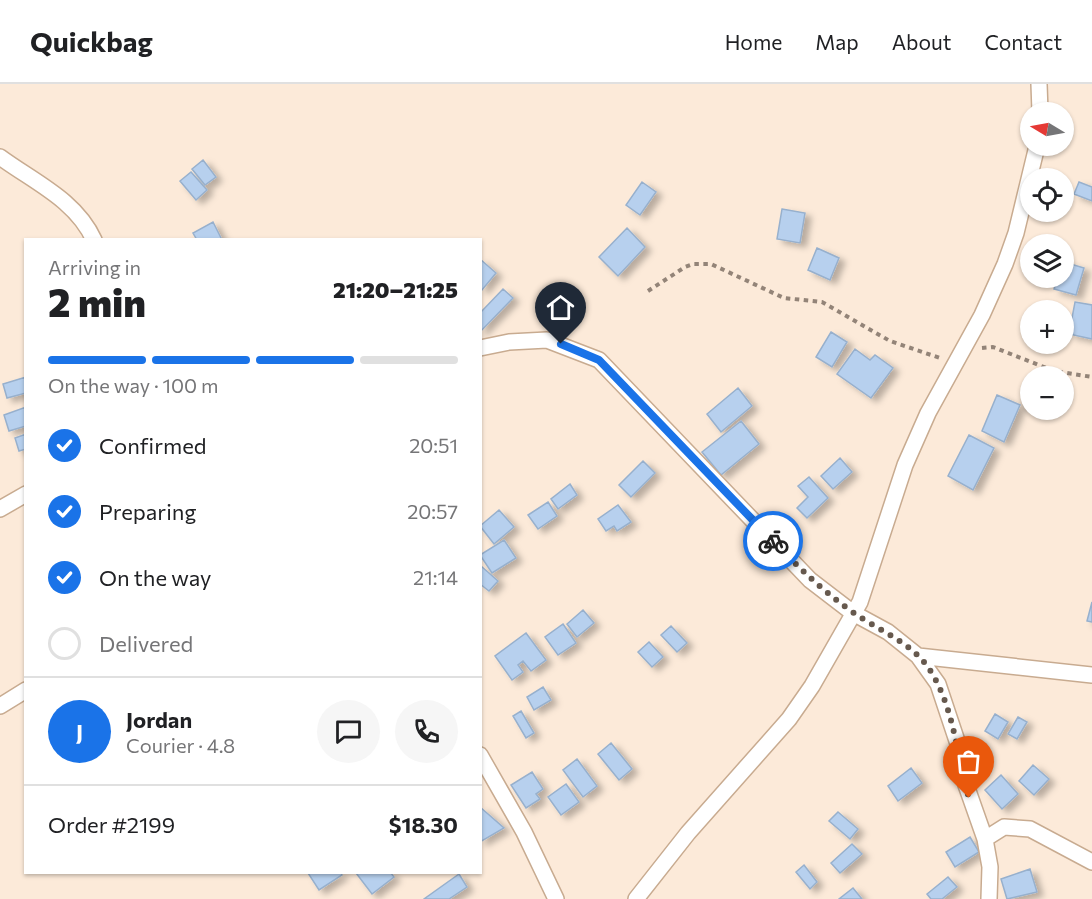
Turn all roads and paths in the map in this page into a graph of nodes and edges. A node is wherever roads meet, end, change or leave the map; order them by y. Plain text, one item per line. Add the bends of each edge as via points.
1 (1039, 84) edge
2 (1040, 102) edge
3 (1035, 156) edge
4 (0, 157) edge
5 (93, 238) edge
6 (648, 291) dead end
7 (482, 348) edge
8 (956, 363) junction
9 (1092, 377) edge
10 (24, 495) edge
11 (0, 509) edge
12 (854, 613) junction
13 (918, 656) junction
14 (1092, 675) edge
15 (24, 691) edge
16 (0, 706) edge
17 (482, 758) edge
18 (985, 839) junction
19 (1092, 862) edge
20 (556, 899) edge
21 (636, 899) edge
22 (989, 899) edge

1 - 2 street
3 - 8 street via 1005,264
4 - 5 street via 73,208
6 - 8 path via 685,267 711,264 784,298 822,302 890,341
7 - 12 street via 547,340 599,360 810,580
8 - 9 path via 976,349 993,346 1054,371
8 - 12 street via 905,465
10 - 11 street
12 - 13 street via 888,632
12 - 21 street via 789,719 688,833
13 - 14 street
13 - 18 street via 933,674 941,693
15 - 16 street
17 - 20 street
18 - 19 street via 1004,827 1030,829
18 - 22 street via 990,867

